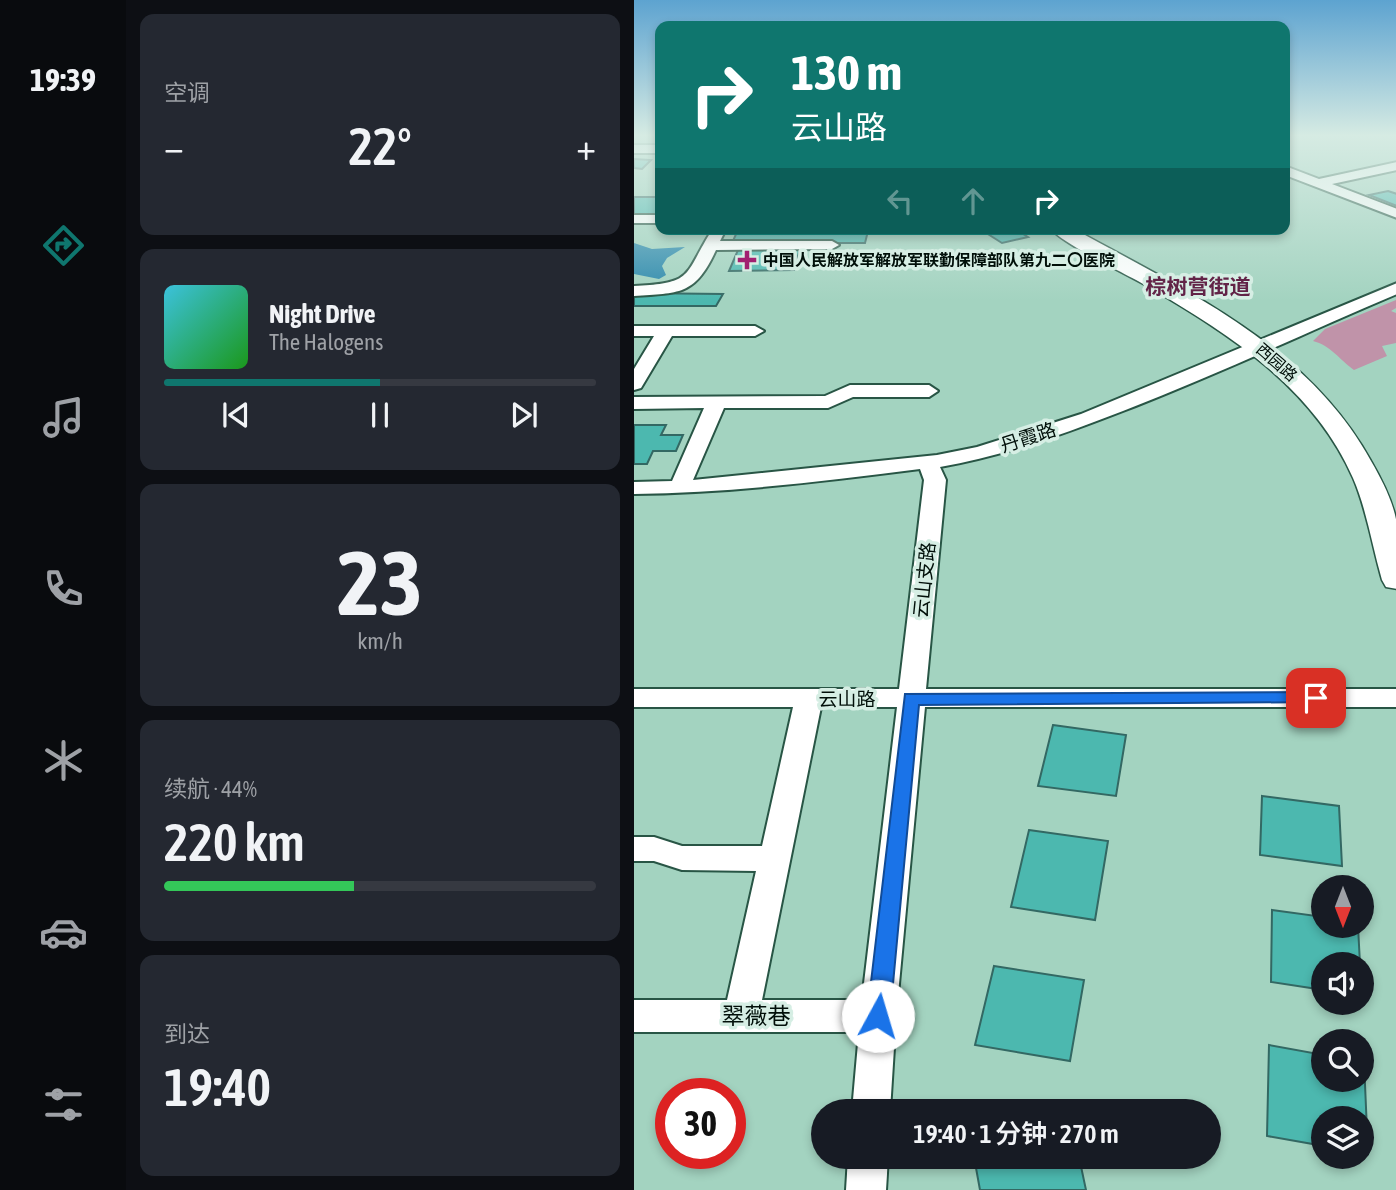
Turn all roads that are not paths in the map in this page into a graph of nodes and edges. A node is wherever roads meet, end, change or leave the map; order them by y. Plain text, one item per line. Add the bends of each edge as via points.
1 (1335, 190) edge
2 (1396, 214) edge
3 (634, 219) edge
4 (655, 219) edge
5 (716, 235) edge
6 (1071, 235) edge
7 (1081, 235) edge
8 (832, 245) dead end
9 (710, 246) junction
10 (1396, 288) edge
11 (634, 291) edge
12 (634, 331) edge
13 (666, 331) junction
14 (755, 331) dead end
15 (1263, 344) junction
16 (634, 384) edge
17 (929, 391) dead end
18 (717, 402) junction
19 (634, 403) edge
20 (929, 462) junction
21 (634, 488) edge
22 (679, 488) junction
23 (1395, 515) edge
24 (1396, 580) edge
25 (1396, 698) edge
26 (634, 699) edge
27 (809, 699) junction
28 (911, 699) junction
29 (634, 849) edge
30 (774, 859) junction
31 (634, 1016) edge
32 (741, 1016) junction
33 (878, 1016) junction
34 (872, 1099) edge
35 (867, 1169) edge
36 (866, 1190) edge

1 - 2 street
3 - 4 street
5 - 9 street
6 - 15 main road, 西园路
7 - 15 main road, 西园路
8 - 9 street
9 - 11 street via 694,280 677,289
10 - 15 street, 丹霞路
12 - 13 street
13 - 14 street
13 - 16 street
15 - 20 street, 丹霞路 via 1031,438
15 - 23 main road, 西园路 via 1315,385 1353,428
15 - 24 main road, 西园路 via 1325,409 1354,452 1367,479
17 - 18 street via 850,391 828,402
18 - 19 street
18 - 22 street
20 - 22 street, 丹霞路
20 - 28 street, 云山支路 via 935,480
21 - 22 street, 丹霞路
25 - 28 street, 云山路
26 - 27 street, 云山路
27 - 28 street, 云山路
27 - 30 street
28 - 33 street, 云山支路
29 - 30 street via 654,849 682,858
30 - 32 street
31 - 32 street, 翠薇巷
32 - 33 street, 翠薇巷
33 - 34 street, 云山支路
35 - 36 street

